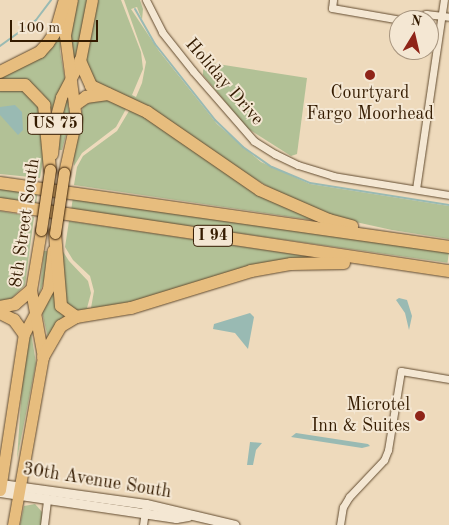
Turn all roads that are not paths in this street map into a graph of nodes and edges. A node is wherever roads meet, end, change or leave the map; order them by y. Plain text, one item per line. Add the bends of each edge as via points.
1 (65, 0) edge
2 (72, 0) edge
3 (92, 0) edge
4 (146, 0) edge
5 (333, 0) edge
6 (444, 0) edge
7 (441, 16) junction
8 (449, 17) edge
9 (80, 61) junction
10 (0, 72) edge
11 (71, 80) junction
12 (0, 85) edge
13 (108, 94) junction
14 (75, 105) junction
15 (50, 170) junction
16 (0, 183) edge
17 (416, 189) junction
18 (449, 195) edge
19 (0, 204) edge
20 (55, 233) junction
21 (387, 238) junction
22 (449, 247) edge
23 (427, 268) junction
24 (449, 271) edge
25 (31, 290) junction
26 (0, 306) edge
27 (0, 313) edge
28 (36, 314) junction
29 (76, 317) junction
30 (24, 334) junction
31 (43, 357) junction
32 (449, 378) edge
33 (0, 487) edge
34 (18, 490) junction
35 (46, 499) junction
36 (145, 509) junction
37 (12, 525) edge
38 (44, 525) edge
39 (143, 525) edge
40 (236, 525) edge
41 (340, 525) edge

1 - 10 highway via 56,31 40,52
2 - 11 main road, 8th Street South / US 75 via 65,35
3 - 9 main road, 8th Street South / US 75
4 - 17 street, Holiday Drive via 167,38 254,141 298,165 333,176
5 - 7 street via 332,8 401,20 426,14
6 - 7 street
7 - 8 street
7 - 17 street
9 - 11 main road, 8th Street South / US 75
9 - 13 highway via 91,86
11 - 14 main road, 8th Street South / US 75
11 - 15 main road, 8th Street South / US 75 via 56,116
12 - 15 highway via 25,85 44,105
13 - 14 highway via 86,98
13 - 21 highway via 147,112 260,190 329,220
14 - 20 main road, 8th Street South / US 75, bridge via 76,119
15 - 25 main road, 8th Street South / US 75, bridge
16 - 21 highway, I 94
17 - 18 street, Holiday Drive
19 - 23 highway, I 94
20 - 28 main road, 8th Street South / US 75 via 48,289
20 - 29 highway via 60,306
21 - 22 highway, I 94
23 - 24 highway, I 94
23 - 29 highway via 319,262 291,264 251,271 104,315
25 - 26 highway via 15,304
25 - 28 main road, 8th Street South / US 75
27 - 30 highway via 14,320
28 - 30 main road, 8th Street South / US 75
28 - 31 main road, 8th Street South / US 75
29 - 31 highway via 60,326
30 - 33 main road, 8th Street South / US 75
31 - 34 main road, 8th Street South / US 75
32 - 41 street via 401,371 388,450 384,460 348,497
33 - 34 street, 30th Avenue South
34 - 35 street, 30th Avenue South
34 - 36 street, 30th Avenue South
34 - 37 main road, 8th Street South / US 75
35 - 36 street, 30th Avenue South
35 - 38 street
36 - 39 street
36 - 40 street, 30th Avenue South via 176,518 188,516

